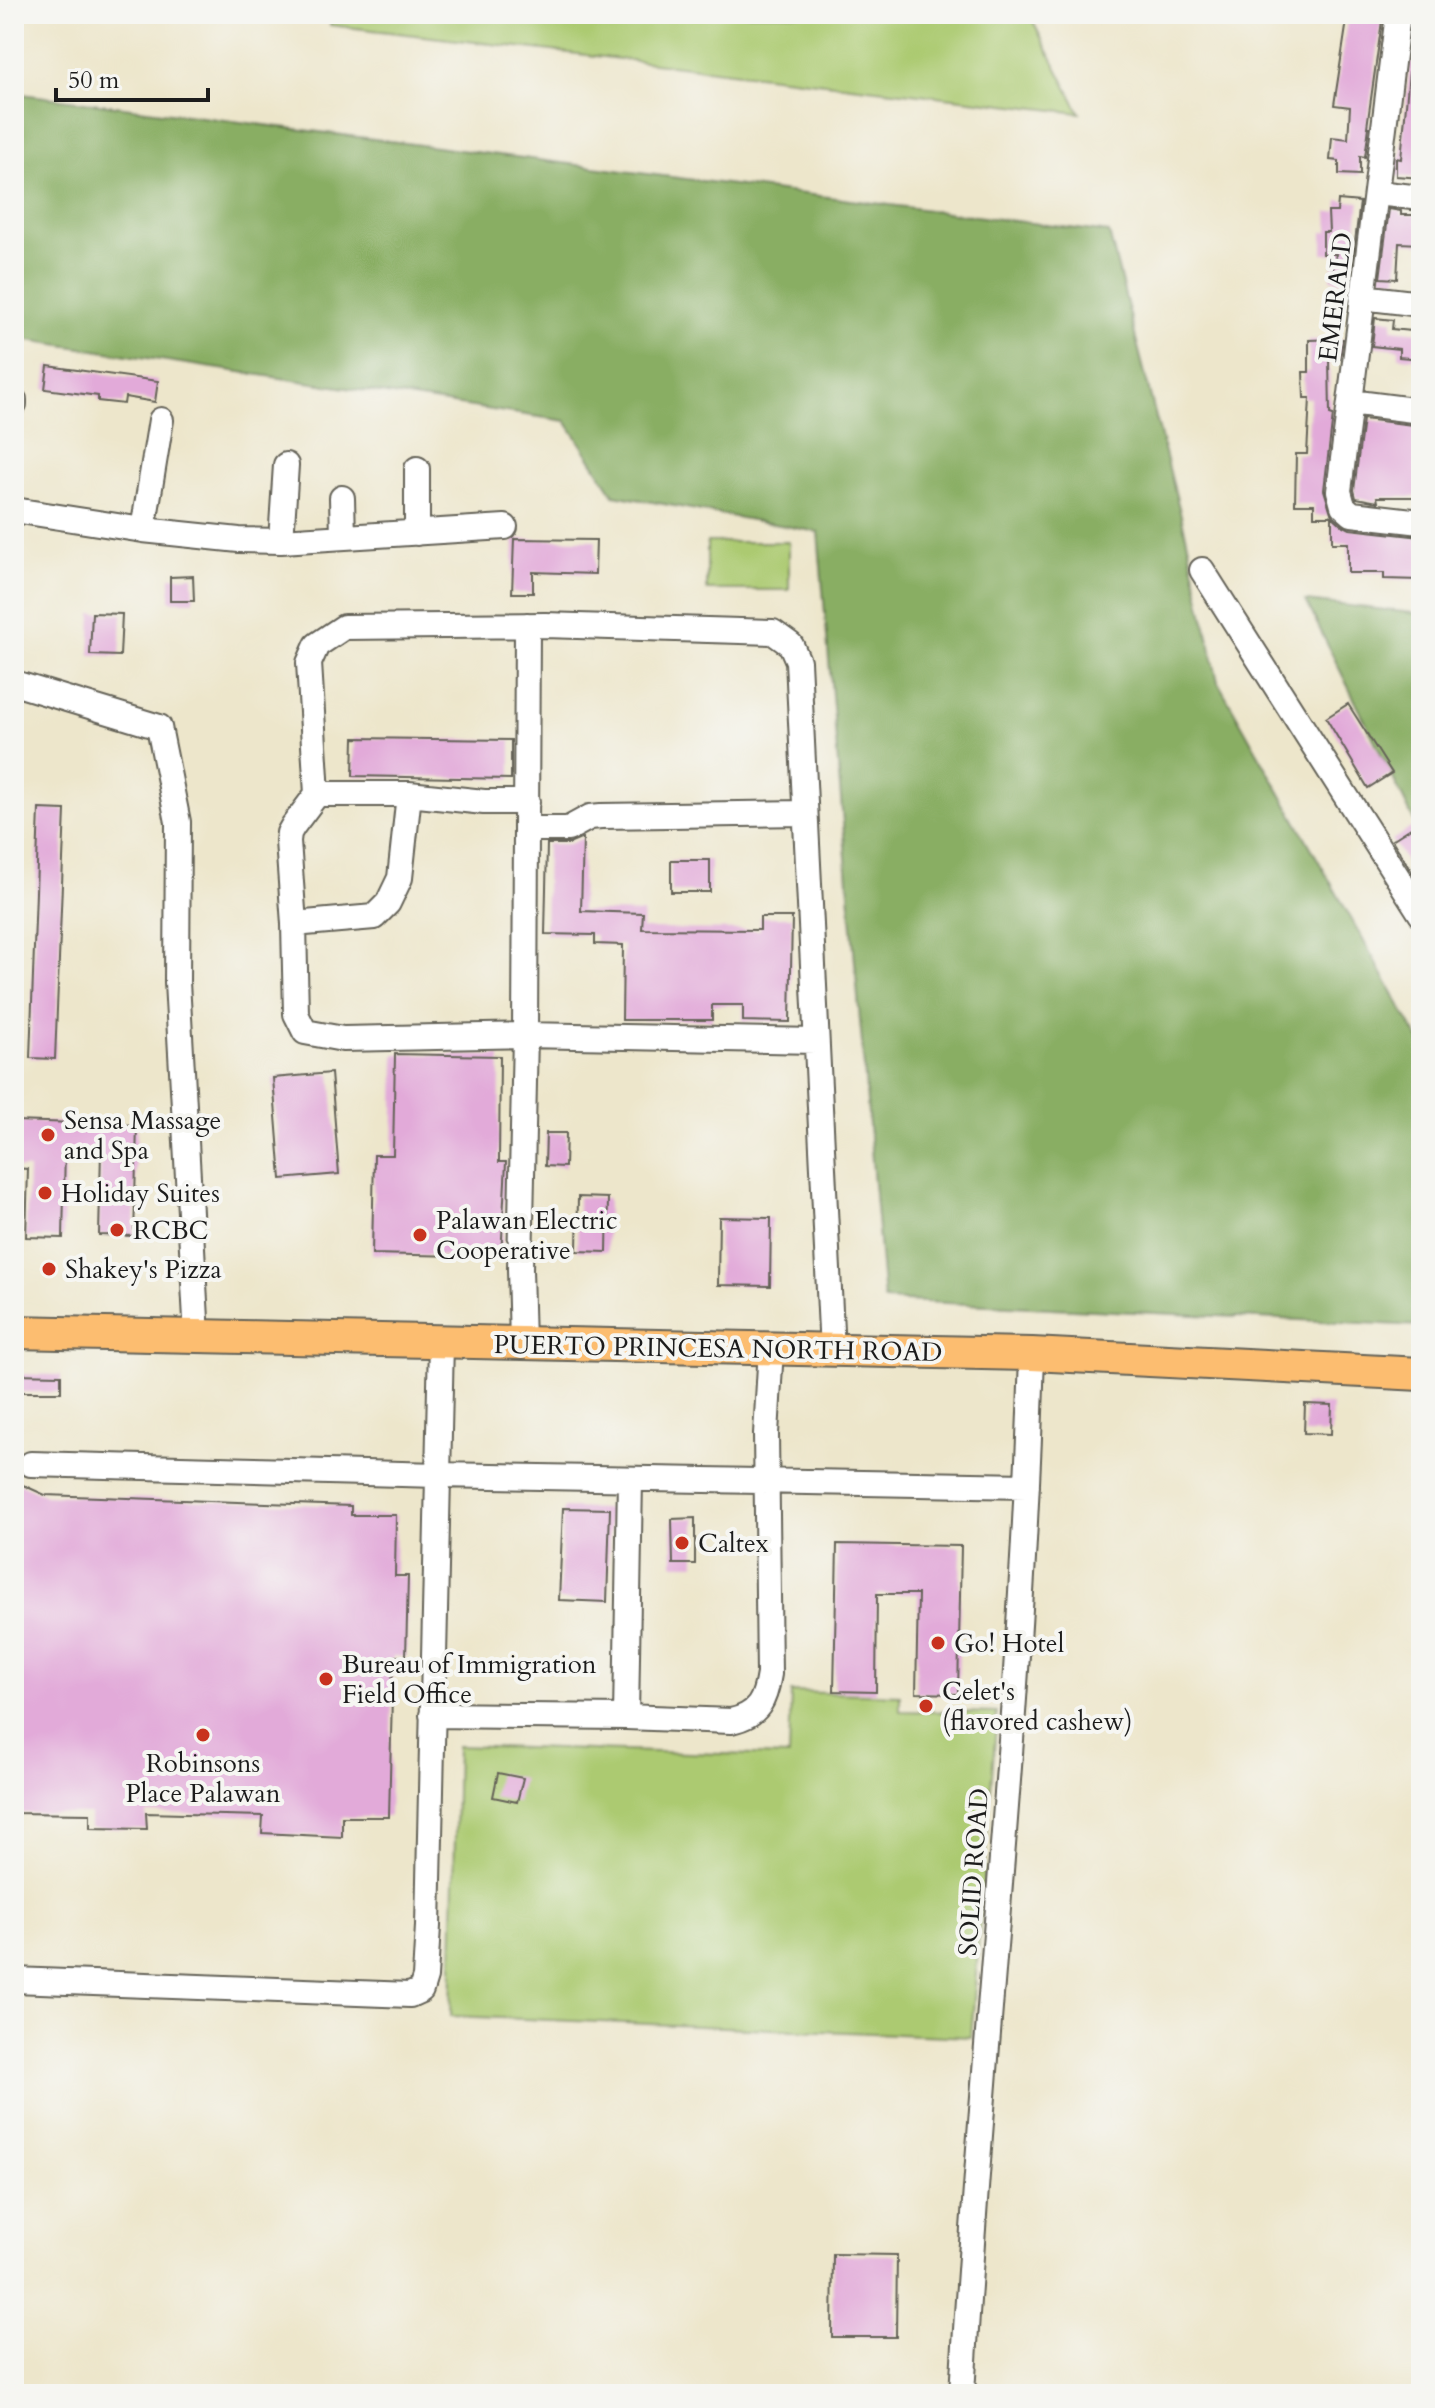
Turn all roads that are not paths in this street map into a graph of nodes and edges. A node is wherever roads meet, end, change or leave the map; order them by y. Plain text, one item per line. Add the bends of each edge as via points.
1 (1398, 14) edge
2 (1377, 193) junction
3 (1421, 198) edge
4 (1362, 297) junction
5 (1421, 304) edge
6 (1350, 402) junction
7 (1421, 411) edge
8 (161, 420) dead end
9 (286, 465) dead end
10 (417, 469) dead end
11 (342, 498) dead end
12 (14, 510) edge
13 (1421, 522) edge
14 (505, 527) dead end
15 (143, 530) junction
16 (417, 533) junction
17 (343, 536) junction
18 (281, 541) junction
19 (1202, 570) dead end
20 (527, 625) junction
21 (14, 683) edge
22 (317, 794) junction
23 (409, 794) junction
24 (527, 802) junction
25 (805, 813) junction
26 (527, 829) junction
27 (1421, 914) edge
28 (294, 924) junction
29 (525, 1035) junction
30 (816, 1041) junction
31 (14, 1331) edge
32 (197, 1337) junction
33 (441, 1342) junction
34 (522, 1343) junction
35 (771, 1348) junction
36 (832, 1351) junction
37 (1032, 1354) junction
38 (1421, 1374) edge
39 (31, 1464) dead end
40 (438, 1475) junction
41 (630, 1479) junction
42 (766, 1482) junction
43 (1027, 1486) junction
44 (432, 1715) junction
45 (626, 1717) junction
46 (14, 1980) edge
47 (962, 2394) edge

1 - 2 street, EMERALD
2 - 3 street
2 - 4 street, EMERALD
4 - 5 street
4 - 6 street, EMERALD
6 - 7 street
6 - 13 street, EMERALD via 1339,491 1343,506 1352,514
8 - 15 street
9 - 18 street
10 - 16 street
11 - 17 street
12 - 15 street
14 - 16 street
15 - 18 street
16 - 17 street
17 - 18 street
19 - 27 street
20 - 22 street via 344,627 329,635 309,663
20 - 24 street
20 - 25 street via 773,632 791,645 798,661
21 - 32 street via 159,727 178,822 177,982
22 - 23 street
22 - 28 street via 289,833
23 - 24 street
23 - 28 street via 400,878 388,903 374,917
24 - 26 street
25 - 26 street via 601,816 568,829
25 - 30 street
26 - 29 street
28 - 29 street via 296,1014 305,1032 343,1039
29 - 30 street
29 - 34 street
30 - 36 street
31 - 32 main road, PUERTO PRINCESA NORTH ROAD
32 - 33 main road, PUERTO PRINCESA NORTH ROAD
33 - 34 main road, PUERTO PRINCESA NORTH ROAD
33 - 40 street
34 - 35 main road, PUERTO PRINCESA NORTH ROAD
35 - 36 main road, PUERTO PRINCESA NORTH ROAD
35 - 42 street
36 - 37 main road, PUERTO PRINCESA NORTH ROAD
37 - 38 main road, PUERTO PRINCESA NORTH ROAD
37 - 43 street, SOLID ROAD
39 - 40 street
40 - 41 street
40 - 44 street
41 - 42 street
41 - 45 street
42 - 43 street
42 - 45 street via 766,1695 747,1718 731,1721
43 - 47 street, SOLID ROAD
44 - 45 street
44 - 46 street via 428,1926 421,1990 410,1995

